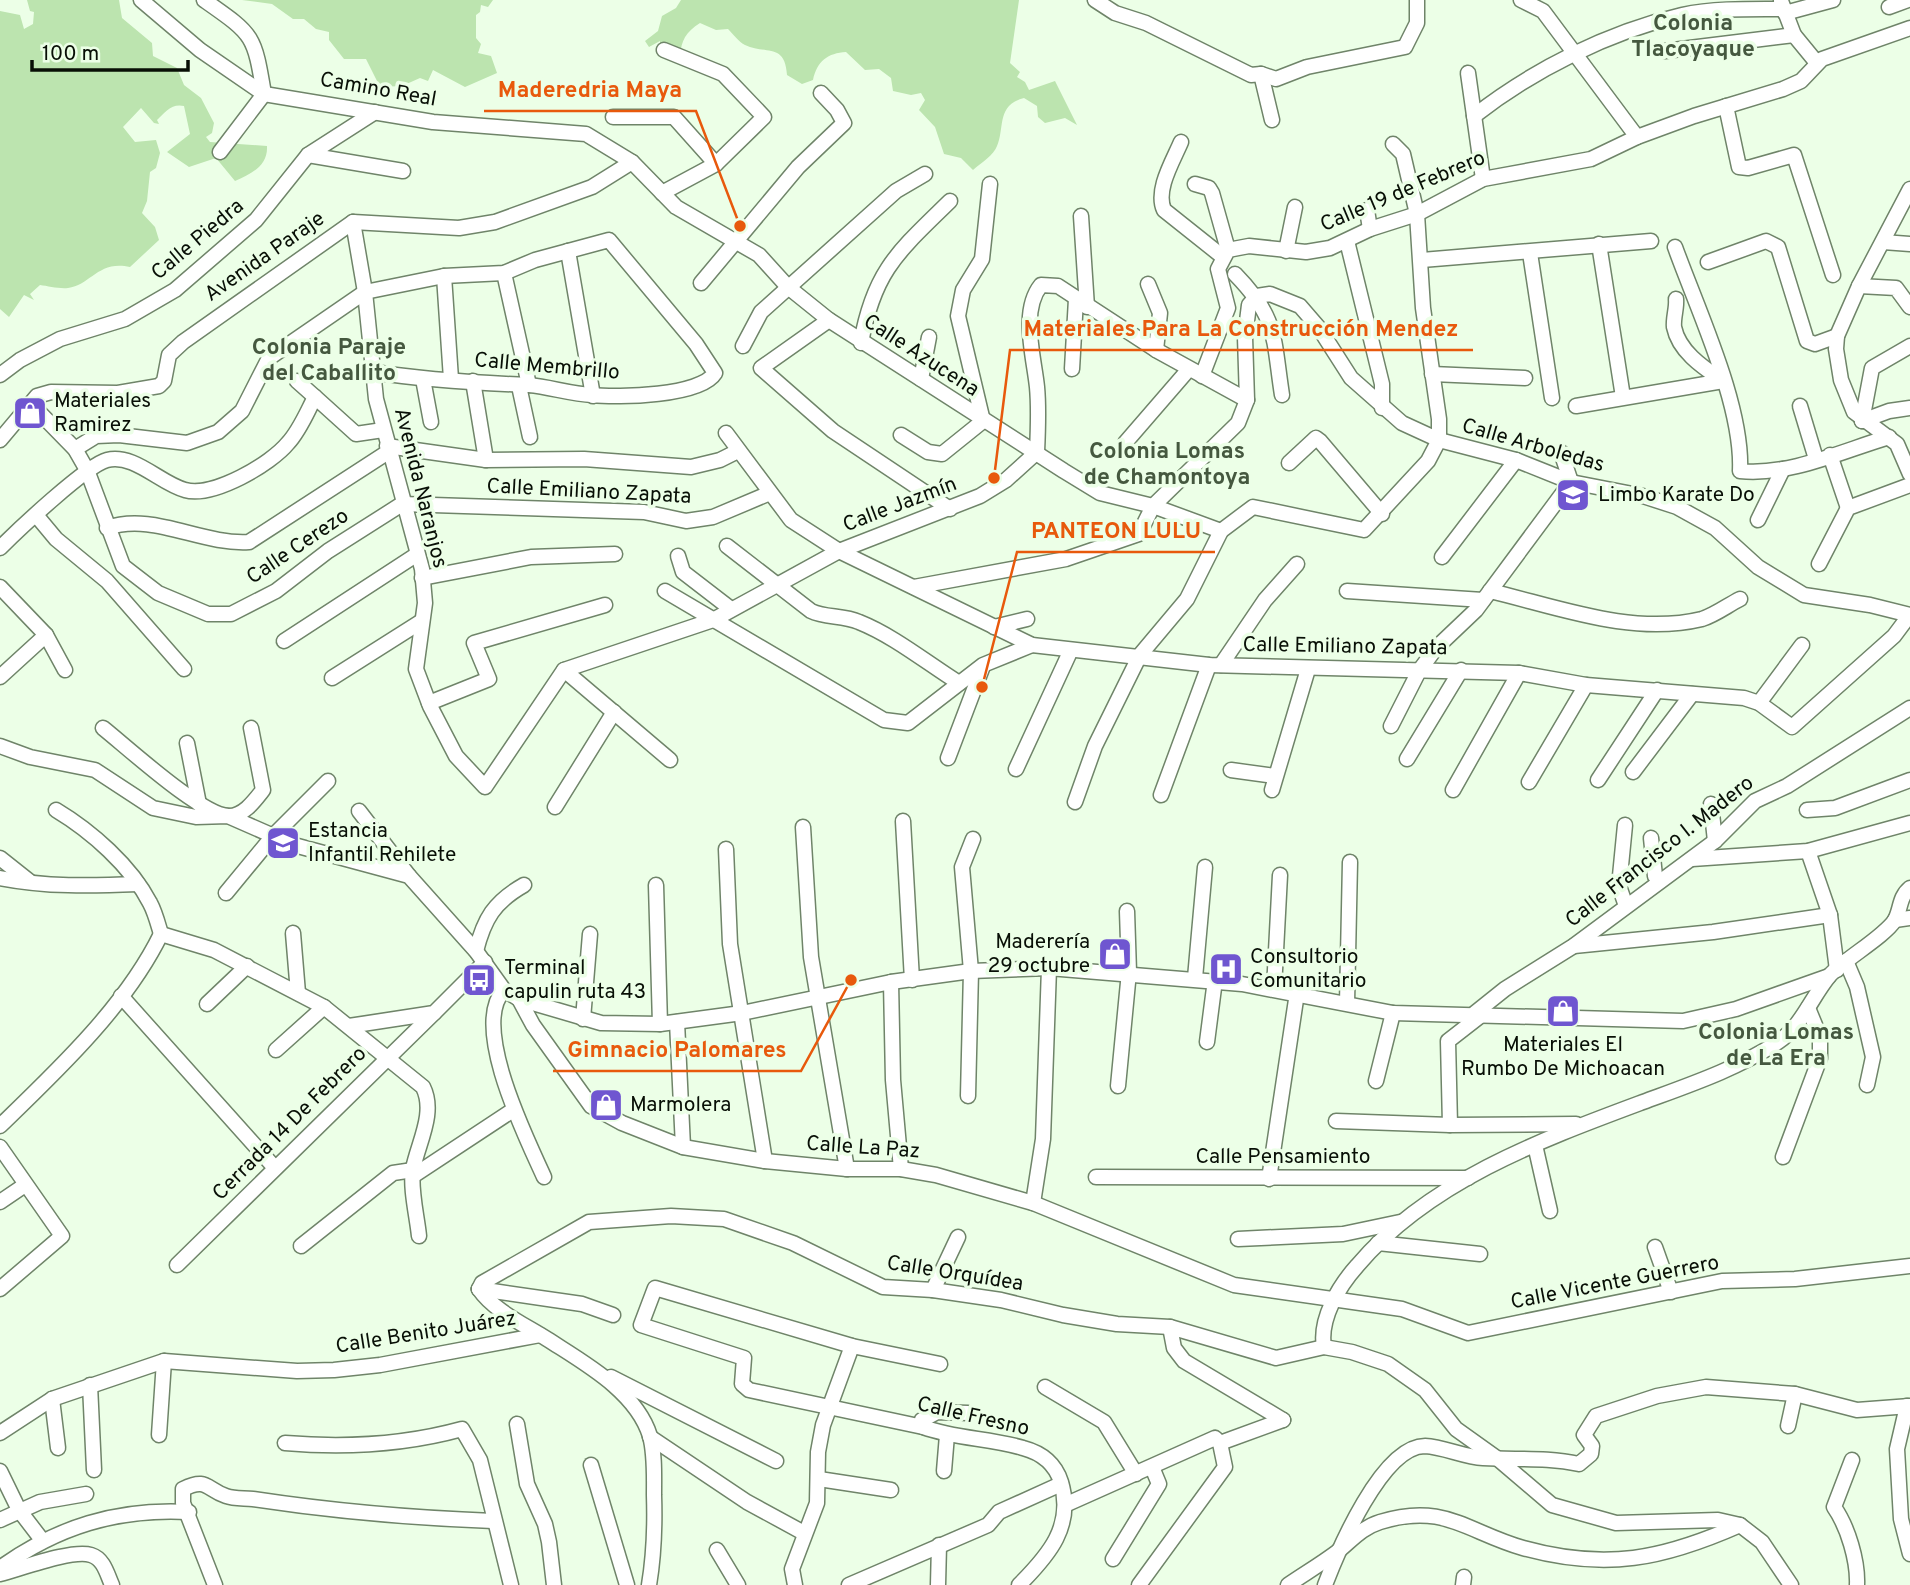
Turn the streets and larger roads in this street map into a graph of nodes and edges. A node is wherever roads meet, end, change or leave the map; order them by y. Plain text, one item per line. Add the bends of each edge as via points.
1 (141, 0) edge
2 (204, 0) edge
3 (1095, 0) edge
4 (1417, 0) edge
5 (1521, 0) edge
6 (1833, 0) edge
7 (1909, 0) edge
8 (1783, 7) edge
9 (1889, 7) dead end
10 (1910, 28) edge
11 (1794, 35) junction
12 (664, 50) dead end
13 (1665, 51) dead end
14 (1576, 53) junction
15 (1816, 63) junction
16 (1468, 73) dead end
17 (1261, 74) junction
18 (821, 93) dead end
19 (264, 94) junction
20 (1726, 106) junction
21 (375, 112) junction
22 (1474, 116) junction
23 (613, 117) dead end
24 (1272, 120) dead end
25 (1637, 136) junction
26 (1181, 142) dead end
27 (1393, 144) dead end
28 (220, 152) dead end
29 (308, 155) junction
30 (632, 162) junction
31 (716, 164) junction
32 (403, 172) dead end
33 (925, 174) dead end
34 (1483, 179) junction
35 (990, 184) dead end
36 (1195, 184) dead end
37 (662, 193) junction
38 (1909, 194) edge
39 (950, 201) dead end
40 (1295, 207) dead end
41 (1367, 210) dead end
42 (1417, 214) junction
43 (1081, 216) dead end
44 (353, 222) junction
45 (1370, 229) junction
46 (737, 240) junction
47 (1347, 241) junction
48 (1651, 241) dead end
49 (1883, 242) junction
50 (1599, 244) junction
51 (1910, 244) edge
52 (1675, 247) dead end
53 (568, 251) junction
54 (1286, 251) junction
55 (1530, 253) junction
56 (1226, 254) junction
57 (1422, 260) junction
58 (1708, 262) dead end
59 (504, 273) junction
60 (1235, 274) dead end
61 (1833, 275) dead end
62 (444, 276) junction
63 (701, 284) dead end
64 (1148, 284) dead end
65 (1859, 286) junction
66 (788, 287) junction
67 (365, 292) junction
68 (1257, 296) junction
69 (1676, 299) dead end
70 (1082, 303) junction
71 (1910, 307) edge
72 (829, 320) junction
73 (1837, 336) junction
74 (929, 337) dead end
75 (861, 343) junction
76 (743, 346) dead end
77 (1910, 346) edge
78 (1156, 350) junction
79 (1072, 369) dead end
80 (374, 372) junction
81 (1196, 373) junction
82 (1432, 374) junction
83 (0, 375) edge
84 (1525, 378) dead end
85 (423, 379) junction
86 (451, 379) junction
87 (921, 379) junction
88 (297, 381) dead end
89 (473, 381) junction
90 (1723, 382) junction
91 (524, 386) junction
92 (1282, 395) dead end
93 (593, 396) junction
94 (315, 397) junction
95 (1623, 397) junction
96 (1552, 398) dead end
97 (1247, 401) junction
98 (32, 405) junction
99 (1576, 405) dead end
100 (1800, 406) dead end
101 (1382, 408) junction
102 (1910, 408) edge
103 (983, 421) junction
104 (1862, 421) junction
105 (431, 422) dead end
106 (383, 430) junction
107 (726, 433) dead end
108 (901, 435) dead end
109 (530, 437) dead end
110 (1889, 437) junction
111 (0, 440) edge
112 (1439, 440) junction
113 (1125, 443) dead end
114 (75, 449) junction
115 (388, 449) junction
116 (738, 451) junction
117 (1037, 452) junction
118 (1561, 452) dead end
119 (1823, 457) junction
120 (486, 460) junction
121 (1516, 460) junction
122 (1289, 463) dead end
123 (1783, 469) junction
124 (87, 470) junction
125 (1910, 474) edge
126 (1571, 482) junction
127 (1910, 485) edge
128 (770, 493) junction
129 (402, 504) junction
130 (1153, 506) junction
131 (1848, 508) junction
132 (950, 509) junction
133 (1382, 514) junction
134 (36, 515) junction
135 (1758, 520) dead end
136 (107, 528) junction
137 (1221, 531) junction
138 (727, 546) dead end
139 (0, 548) edge
140 (839, 551) junction
141 (615, 554) dead end
142 (416, 555) junction
143 (678, 556) dead end
144 (1443, 557) dead end
145 (1297, 564) dead end
146 (1819, 564) dead end
147 (422, 578) junction
148 (777, 583) junction
149 (0, 587) edge
150 (914, 587) junction
151 (665, 591) dead end
152 (1347, 591) dead end
153 (1486, 596) junction
154 (1740, 599) dead end
155 (604, 605) dead end
156 (731, 609) junction
157 (1909, 616) edge
158 (1027, 619) dead end
159 (713, 620) junction
160 (422, 621) junction
161 (994, 627) junction
162 (46, 635) junction
163 (284, 641) dead end
164 (1032, 645) junction
165 (1802, 645) dead end
166 (1070, 652) junction
167 (1140, 655) junction
168 (983, 665) junction
169 (1215, 665) junction
170 (184, 669) dead end
171 (1308, 669) junction
172 (65, 670) dead end
173 (564, 670) junction
174 (1461, 670) junction
175 (1419, 671) junction
176 (1519, 673) junction
177 (0, 677) edge
178 (332, 678) dead end
179 (959, 682) junction
180 (1586, 685) junction
181 (1657, 690) junction
182 (1692, 694) junction
183 (429, 703) junction
184 (1759, 703) junction
185 (1910, 708) edge
186 (614, 712) junction
187 (1391, 726) dead end
188 (103, 728) dead end
189 (251, 728) dead end
190 (187, 743) dead end
191 (0, 746) edge
192 (948, 758) dead end
193 (1407, 759) dead end
194 (670, 760) dead end
195 (1016, 769) dead end
196 (1231, 769) dead end
197 (1633, 772) dead end
198 (1598, 780) dead end
199 (1910, 780) edge
200 (328, 781) dead end
201 (1529, 782) dead end
202 (1453, 789) dead end
203 (1161, 795) dead end
204 (1074, 802) dead end
205 (199, 804) junction
206 (1711, 804) dead end
207 (555, 807) dead end
208 (56, 810) dead end
209 (1807, 810) dead end
210 (359, 811) dead end
211 (234, 814) junction
212 (903, 821) dead end
213 (1910, 823) edge
214 (1625, 825) dead end
215 (803, 827) dead end
216 (273, 835) junction
217 (1651, 838) dead end
218 (973, 839) dead end
219 (1716, 841) junction
220 (726, 849) dead end
221 (1808, 851) junction
222 (0, 858) edge
223 (1690, 859) junction
224 (1350, 862) dead end
225 (1205, 867) dead end
226 (1280, 875) dead end
227 (409, 876) junction
228 (0, 878) edge
229 (1660, 881) junction
230 (33, 884) junction
231 (138, 884) junction
232 (524, 885) dead end
233 (656, 885) dead end
234 (1910, 888) edge
235 (226, 893) dead end
236 (1626, 906) junction
237 (1127, 911) dead end
238 (1830, 915) junction
239 (1902, 919) edge
240 (293, 933) dead end
241 (161, 934) junction
242 (590, 934) dead end
243 (1572, 947) junction
244 (480, 956) junction
245 (247, 966) junction
246 (1049, 968) junction
247 (1838, 969) junction
248 (971, 971) junction
249 (1129, 972) junction
250 (1195, 978) junction
251 (912, 979) junction
252 (1215, 980) junction
253 (891, 982) junction
254 (1274, 989) junction
255 (504, 990) junction
256 (298, 993) junction
257 (1297, 993) junction
258 (121, 996) junction
259 (817, 996) junction
260 (519, 999) junction
261 (1347, 1003) junction
262 (207, 1004) dead end
263 (324, 1007) junction
264 (1808, 1008) junction
265 (434, 1013) junction
266 (742, 1013) junction
267 (1393, 1013) junction
268 (1479, 1013) junction
269 (583, 1019) junction
270 (677, 1022) junction
271 (660, 1024) junction
272 (349, 1026) junction
273 (1207, 1042) dead end
274 (276, 1050) dead end
275 (387, 1058) junction
276 (1376, 1081) dead end
277 (1118, 1086) dead end
278 (1867, 1086) dead end
279 (968, 1096) dead end
280 (513, 1110) junction
281 (1336, 1121) dead end
282 (1585, 1124) junction
283 (1450, 1125) junction
284 (0, 1126) edge
285 (1535, 1145) junction
286 (0, 1147) edge
287 (682, 1147) junction
288 (1783, 1157) dead end
289 (765, 1161) junction
290 (275, 1168) junction
291 (847, 1169) junction
292 (901, 1169) junction
293 (413, 1173) junction
294 (544, 1177) dead end
295 (1096, 1177) dead end
296 (1469, 1178) junction
297 (1269, 1179) junction
298 (25, 1185) junction
299 (0, 1202) edge
300 (1033, 1203) junction
301 (1550, 1211) dead end
302 (1403, 1222) junction
303 (419, 1236) dead end
304 (958, 1237) dead end
305 (1238, 1239) dead end
306 (1378, 1243) junction
307 (301, 1246) dead end
308 (1655, 1247) dead end
309 (1480, 1254) dead end
310 (177, 1265) dead end
311 (1910, 1266) edge
312 (0, 1289) edge
313 (479, 1289) junction
314 (933, 1290) junction
315 (1671, 1292) junction
316 (1334, 1301) junction
317 (613, 1315) dead end
318 (1170, 1327) junction
319 (540, 1335) junction
320 (1324, 1345) junction
321 (852, 1346) junction
322 (164, 1361) junction
323 (940, 1364) dead end
324 (591, 1367) junction
325 (90, 1385) junction
326 (1045, 1387) dead end
327 (1795, 1394) junction
328 (52, 1399) junction
329 (828, 1405) junction
330 (1908, 1406) edge
331 (968, 1413) dead end
332 (517, 1424) dead end
333 (1788, 1426) dead end
334 (923, 1427) junction
335 (0, 1433) edge
336 (159, 1435) dead end
337 (947, 1436) junction
338 (650, 1437) junction
339 (285, 1443) dead end
340 (1220, 1443) junction
341 (58, 1448) dead end
342 (1498, 1459) junction
343 (1852, 1460) dead end
344 (776, 1461) dead end
345 (591, 1465) dead end
346 (1152, 1467) junction
347 (94, 1469) dead end
348 (0, 1471) edge
349 (944, 1471) dead end
350 (1136, 1475) junction
351 (819, 1479) junction
352 (1061, 1484) junction
353 (891, 1490) dead end
354 (86, 1494) dead end
355 (1067, 1504) junction
356 (19, 1510) junction
357 (188, 1512) junction
358 (0, 1520) edge
359 (493, 1521) junction
360 (1740, 1525) junction
361 (804, 1534) junction
362 (42, 1540) junction
363 (939, 1545) junction
364 (717, 1550) dead end
365 (1339, 1550) junction
366 (1910, 1554) edge
367 (1113, 1559) dead end
368 (0, 1568) edge
369 (0, 1574) edge
370 (112, 1585) edge
371 (215, 1585) edge
372 (511, 1585) edge
373 (554, 1585) edge
374 (627, 1585) edge
375 (649, 1585) edge
376 (738, 1585) edge
377 (795, 1585) edge
378 (849, 1585) edge
379 (938, 1585) edge
380 (1019, 1585) edge
381 (1139, 1585) edge
382 (1288, 1585) edge
383 (1325, 1585) edge
384 (1791, 1585) edge
385 (1857, 1585) edge

1 - 19 street, Camino Real via 200,50
2 - 19 street via 241,25 256,46
3 - 17 street via 1251,75
4 - 17 street via 1417,23 1405,47 1336,60 1276,79
5 - 14 street via 1543,11
6 - 8 street
7 - 9 street
8 - 11 street
8 - 14 street via 1682,15
10 - 15 street, Calle 19 de Febrero
11 - 13 street
11 - 15 street
12 - 31 street via 723,74 764,117
14 - 22 street
14 - 25 street
15 - 20 street, Calle 19 de Febrero via 1797,84
16 - 22 street
17 - 24 street
18 - 46 street via 844,123 797,167
19 - 21 street, Camino Real
19 - 28 street
20 - 25 street, Calle 19 de Febrero
20 - 61 street via 1739,167 1794,155
21 - 29 street, Calle Piedra
21 - 30 street, Camino Real via 432,122 586,134
22 - 34 street
23 - 31 street via 674,117
25 - 34 street, Calle 19 de Febrero via 1591,159
26 - 56 street via 1161,205
27 - 42 street via 1403,154
29 - 32 street
29 - 83 street, Calle Piedra via 256,220 175,290 125,319 80,331 20,360
30 - 37 street, Calle Azucena
30 - 44 street, Avenida Paraje via 593,187 495,222 459,228
31 - 37 street
33 - 66 street via 896,191
34 - 42 street, Calle 19 de Febrero
35 - 103 street via 982,259 963,290 958,316
36 - 56 street via 1212,193
37 - 46 street, Calle Azucena via 676,207
38 - 49 street
39 - 75 street via 894,258 868,306
40 - 54 street
41 - 45 street
42 - 45 street, Calle 19 de Febrero
42 - 57 street
43 - 70 street
44 - 67 street, Avenida Naranjos
44 - 98 street, Avenida Paraje via 183,342 169,355 159,386 118,393 51,392 37,396
45 - 47 street, Calle 19 de Febrero
46 - 63 street
46 - 66 street, Calle Azucena via 759,255
47 - 54 street, Calle 19 de Febrero via 1318,250
47 - 101 street via 1382,384
48 - 50 street
49 - 51 street
49 - 65 street
50 - 55 street
50 - 95 street
52 - 90 street
53 - 59 street
53 - 93 street
53 - 93 street, Calle Membrillo via 609,240 715,373 710,381 697,386 661,393
54 - 56 street, Calle 19 de Febrero via 1249,246
55 - 57 street
55 - 96 street
56 - 81 street via 1218,269 1227,299 1226,317
57 - 82 street
58 - 73 street via 1766,241 1778,247 1807,341 1815,344
59 - 62 street
59 - 91 street
60 - 68 street
62 - 67 street
62 - 86 street
64 - 78 street via 1160,313
65 - 71 street via 1896,288
65 - 73 street
66 - 72 street, Calle Azucena
66 - 76 street via 761,312
67 - 80 street, Avenida Naranjos
67 - 114 street via 269,358 242,411 218,432 187,443 96,436
68 - 92 street via 1269,317
68 - 97 street via 1247,316
68 - 101 street, Calle Arboledas via 1270,294 1300,306 1339,364
69 - 90 street via 1675,329 1681,344
70 - 78 street
70 - 79 street
70 - 117 street via 1049,284 1035,293 1031,327
72 - 75 street, Calle Azucena
72 - 132 street via 761,368 833,431
73 - 104 street via 1837,368 1844,392
74 - 87 street
75 - 87 street, Calle Azucena
77 - 104 street via 1872,368
78 - 81 street
80 - 85 street, Calle Membrillo
80 - 106 street, Avenida Naranjos
81 - 97 street
81 - 113 street
82 - 84 street
82 - 112 street
85 - 86 street, Calle Membrillo
85 - 105 street
86 - 89 street, Calle Membrillo
87 - 103 street, Calle Azucena
88 - 94 street
89 - 91 street, Calle Membrillo
89 - 120 street
90 - 95 street
90 - 123 street via 1737,424 1740,471
91 - 93 street, Calle Membrillo
91 - 109 street
94 - 106 street via 356,434
94 - 124 street via 290,441 275,457 210,489 185,490 126,462 108,460
95 - 99 street
97 - 130 street via 1238,423
98 - 111 street
98 - 114 street, Calle Cerezo
100 - 119 street
101 - 112 street, Calle Arboledas
102 - 104 street
103 - 108 street via 942,454 928,452
103 - 117 street, Calle Azucena
104 - 110 street
106 - 115 street, Avenida Naranjos
107 - 116 street, Calle Emiliano Zapata
110 - 119 street
110 - 125 street via 1897,444
112 - 121 street, Calle Arboledas
112 - 133 street via 1428,461
114 - 124 street, Calle Cerezo
115 - 120 street
115 - 129 street, Avenida Naranjos
115 - 136 street via 248,542 232,543 136,523
116 - 120 street via 691,467 584,459
116 - 128 street, Calle Emiliano Zapata
117 - 130 street, Calle Azucena via 1100,493
117 - 132 street, Calle Jazmín via 1006,480
118 - 126 street
119 - 123 street
119 - 131 street
121 - 126 street, Calle Arboledas
121 - 144 street
122 - 133 street via 1309,441 1320,441
123 - 135 street
124 - 134 street
124 - 136 street, Calle Cerezo
126 - 153 street
126 - 157 street, Calle Arboledas via 1643,496 1694,515 1804,596 1870,605
127 - 131 street
128 - 129 street, Calle Emiliano Zapata via 713,517 686,521 645,512
128 - 140 street, Calle Emiliano Zapata via 791,520
129 - 136 street, Calle Cerezo via 276,591 231,614 208,614 158,593 123,566
129 - 142 street, Avenida Naranjos
130 - 137 street, Calle Azucena
130 - 150 street via 1139,534 1066,559
131 - 146 street
132 - 140 street, Calle Jazmín
133 - 137 street via 1364,530 1253,507
134 - 139 street
134 - 170 street via 56,539 107,581
137 - 167 street via 1187,599
138 - 148 street
140 - 148 street, Calle Jazmín
140 - 150 street, Calle Emiliano Zapata
141 - 147 street via 531,557
142 - 147 street, Avenida Naranjos
142 - 163 street
143 - 156 street via 683,572
145 - 169 street
147 - 160 street, Avenida Naranjos
148 - 156 street, Calle Jazmín
148 - 179 street via 820,615 838,614 862,623
149 - 162 street
150 - 161 street, Calle Emiliano Zapata
151 - 159 street
152 - 153 street
153 - 154 street via 1660,625 1704,618
153 - 175 street
155 - 183 street via 474,643 489,679
156 - 159 street, Calle Jazmín
157 - 184 street, Calle Emiliano Zapata via 1894,636 1791,727
158 - 161 street
159 - 173 street, Calle Jazmín
159 - 179 street via 884,720 908,723
160 - 178 street
160 - 183 street, Avenida Naranjos via 416,668
161 - 164 street, Calle Emiliano Zapata
162 - 172 street
162 - 177 street
164 - 166 street, Calle Emiliano Zapata
164 - 168 street
165 - 184 street
166 - 167 street, Calle Emiliano Zapata
166 - 195 street
167 - 169 street, Calle Emiliano Zapata
167 - 204 street
168 - 179 street
168 - 192 street
169 - 171 street, Calle Emiliano Zapata
169 - 203 street
171 - 175 street, Calle Emiliano Zapata
171 - 196 street via 1273,783
173 - 183 street, Avenida Naranjos via 485,787 456,756
173 - 186 street
174 - 175 street, Calle Emiliano Zapata
174 - 176 street, Calle Emiliano Zapata
174 - 193 street
175 - 187 street
176 - 180 street, Calle Emiliano Zapata
176 - 202 street
180 - 181 street, Calle Emiliano Zapata
180 - 201 street
181 - 182 street, Calle Emiliano Zapata
181 - 198 street
182 - 184 street, Calle Emiliano Zapata
182 - 197 street
185 - 219 street, Calle Francisco I. Madero via 1787,786 1755,801
186 - 194 street
186 - 207 street
188 - 205 street
189 - 211 street via 262,790
190 - 205 street
191 - 211 street via 95,770 153,808 196,817
199 - 209 street via 1835,808
200 - 216 street
205 - 211 street
206 - 219 street
208 - 231 street via 99,843
210 - 227 street
211 - 216 street
212 - 251 street
213 - 221 street
214 - 236 street via 1619,886
215 - 259 street
216 - 227 street via 294,845
216 - 235 street
217 - 229 street
218 - 248 street via 962,867
219 - 223 street, Calle Francisco I. Madero
220 - 266 street via 727,918
221 - 223 street
221 - 238 street
222 - 230 street
223 - 229 street, Calle Francisco I. Madero
224 - 261 street
225 - 250 street
226 - 254 street
227 - 244 street
228 - 230 street
229 - 236 street, Calle Francisco I. Madero
230 - 231 street
231 - 241 street
232 - 244 street via 499,902 483,924
233 - 271 street
234 - 239 street via 1898,904
236 - 243 street, Calle Francisco I. Madero
237 - 249 street
238 - 243 street
238 - 247 street
239 - 247 street
240 - 256 street
241 - 245 street
241 - 258 street
242 - 269 street
243 - 268 street, Calle Francisco I. Madero via 1504,989
244 - 255 street
244 - 265 street, Cerrada 14 De Febrero
245 - 256 street
245 - 262 street
246 - 248 street
246 - 249 street
246 - 300 street via 1043,1139
247 - 264 street
247 - 268 street via 1736,1009 1683,1021
247 - 278 street via 1857,987 1873,1056
248 - 251 street
248 - 279 street
249 - 250 street
249 - 277 street
250 - 252 street
251 - 253 street
252 - 254 street
252 - 273 street
253 - 259 street
253 - 292 street
254 - 257 street
255 - 260 street
255 - 280 street via 494,1008 500,1067
256 - 263 street
257 - 261 street
257 - 297 street
258 - 284 street
258 - 290 street
259 - 266 street
259 - 291 street
260 - 269 street
260 - 287 street, Calle La Paz via 591,1106
261 - 267 street
263 - 272 street
263 - 274 street
264 - 282 street via 1782,1039 1766,1050 1710,1077
264 - 288 street via 1820,1037 1821,1058
265 - 272 street
265 - 275 street, Cerrada 14 De Febrero
266 - 270 street
266 - 289 street
267 - 268 street
267 - 276 street
268 - 283 street, Calle Francisco I. Madero via 1448,1041
269 - 271 street
270 - 271 street
270 - 287 street
272 - 275 street
275 - 290 street, Cerrada 14 De Febrero
275 - 293 street via 423,1087 427,1096
280 - 293 street
280 - 294 street
281 - 283 street
282 - 283 street
282 - 285 street
285 - 296 street via 1496,1160
285 - 301 street
286 - 298 street
287 - 289 street, Calle La Paz
289 - 291 street, Calle La Paz
290 - 310 street, Cerrada 14 De Febrero
291 - 292 street, Calle La Paz
292 - 300 street, Calle La Paz
293 - 303 street
293 - 307 street via 393,1173
295 - 297 street, Calle Pensamiento
296 - 297 street, Calle Pensamiento
296 - 302 street
298 - 299 street
298 - 312 street via 62,1236
300 - 316 street, Calle La Paz via 1234,1285
302 - 305 street via 1343,1234
302 - 306 street
304 - 314 street
306 - 309 street
306 - 316 street via 1341,1284
308 - 315 street
311 - 315 street, Calle Vicente Guerrero via 1796,1279 1722,1281
313 - 314 street, Calle Orquídea via 482,1283 589,1222 671,1216 724,1219 793,1244 883,1287
313 - 317 street via 582,1304
313 - 319 street via 494,1305
314 - 318 street, Calle Orquídea via 1116,1324
315 - 316 street, Calle Vicente Guerrero via 1468,1333 1402,1309
316 - 320 street
318 - 320 street, Calle Orquídea via 1276,1358
318 - 340 street via 1174,1348 1184,1361 1283,1420
319 - 322 street, Calle Benito Juárez via 334,1370
319 - 324 street
320 - 342 street via 1370,1357 1406,1376 1425,1390 1456,1429
321 - 323 street
321 - 329 street
321 - 329 street, Calle Fresno via 655,1288 641,1325 744,1358 742,1384 749,1390
322 - 325 street, Calle Benito Juárez
322 - 336 street
324 - 338 street via 624,1396
324 - 344 street
325 - 328 street, Calle Benito Juárez
325 - 347 street
326 - 350 street via 1104,1422
327 - 330 street via 1857,1410
327 - 333 street
327 - 342 street via 1681,1390 1596,1416 1584,1435 1592,1446 1591,1454 1579,1464 1556,1459
328 - 335 street, Calle Benito Juárez
328 - 341 street
329 - 334 street, Calle Fresno
329 - 351 street via 818,1452
330 - 366 street via 1897,1449 1901,1519
331 - 334 street via 937,1412 922,1420
332 - 373 street via 527,1484 547,1533
334 - 337 street, Calle Fresno
337 - 349 street
337 - 352 street, Calle Fresno via 1024,1448 1054,1466
338 - 361 street
338 - 375 street via 655,1511
339 - 359 street via 395,1443 462,1429 480,1460
340 - 346 street via 1214,1438
340 - 381 street via 1225,1467
342 - 360 street via 1545,1501 1586,1516 1616,1523 1718,1520
342 - 365 street via 1425,1446 1410,1450 1380,1481
343 - 385 street via 1834,1507 1849,1534
345 - 374 street
346 - 350 street
346 - 367 street via 1159,1484
348 - 356 street
350 - 355 street
351 - 353 street
351 - 361 street via 817,1503
352 - 355 street, Calle Fresno
352 - 363 street via 999,1513 988,1525
354 - 356 street
355 - 380 street via 1047,1556
356 - 358 street
356 - 362 street
357 - 359 street via 183,1489 193,1483 208,1484 226,1496
357 - 362 street via 102,1519
357 - 371 street
359 - 372 street
360 - 365 street via 1661,1555 1588,1561 1524,1548 1444,1516 1412,1515 1367,1528
360 - 384 street via 1762,1542
361 - 377 street via 792,1569
362 - 368 street
363 - 378 street
363 - 379 street
364 - 376 street
365 - 382 street
365 - 383 street
369 - 370 street via 90,1555 103,1563

